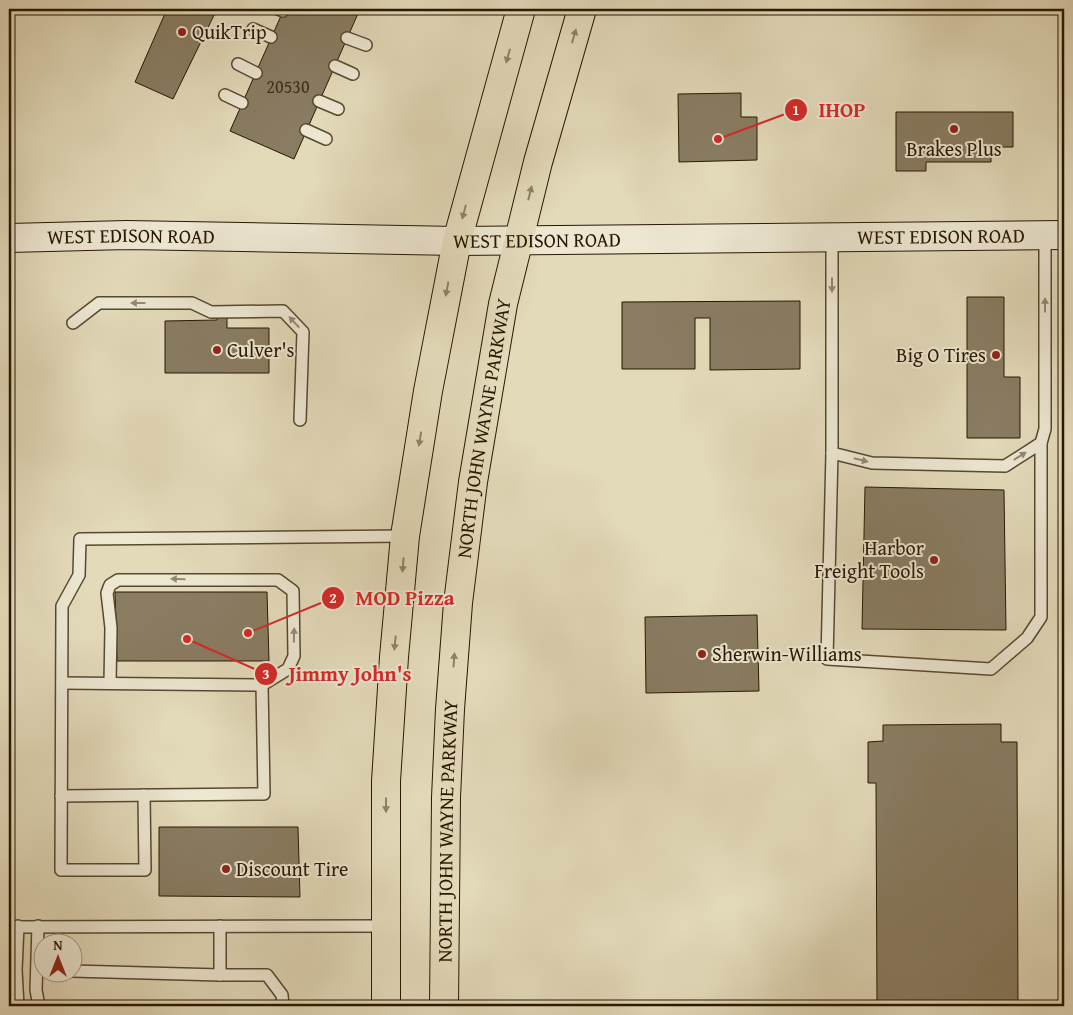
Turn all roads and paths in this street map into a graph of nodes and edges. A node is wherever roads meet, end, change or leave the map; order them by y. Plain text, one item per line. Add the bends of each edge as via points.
1 (521, 9) edge
2 (582, 9) edge
3 (253, 29) dead end
4 (272, 37) dead end
5 (348, 38) dead end
6 (366, 46) dead end
7 (238, 64) dead end
8 (335, 66) dead end
9 (256, 72) dead end
10 (353, 74) dead end
11 (224, 94) dead end
12 (319, 101) dead end
13 (242, 103) dead end
14 (338, 109) dead end
15 (306, 130) dead end
16 (326, 138) dead end
17 (1055, 235) edge
18 (832, 236) junction
19 (9, 238) edge
20 (518, 240) junction
21 (457, 241) junction
22 (73, 323) dead end
23 (300, 420) dead end
24 (1041, 443) junction
25 (832, 452) junction
26 (405, 536) junction
27 (62, 683) junction
28 (110, 683) junction
29 (262, 684) junction
30 (144, 795) junction
31 (61, 796) junction
32 (13, 926) edge
33 (38, 926) junction
34 (220, 926) junction
35 (386, 926) junction
36 (38, 932) edge
37 (16, 970) junction
38 (32, 970) edge
39 (82, 971) edge
40 (220, 975) junction
41 (40, 982) edge
42 (18, 1006) edge
43 (39, 1006) edge
44 (283, 1006) edge
45 (386, 1006) edge
46 (444, 1006) edge

1 -> 21 highway
20 -> 2 highway, NORTH JOHN WAYNE PARKWAY
3 - 4 lane
5 - 6 lane
7 - 9 lane
8 - 10 lane
11 - 13 lane
12 - 14 lane
15 - 16 lane
17 - 18 street, WEST EDISON ROAD
24 -> 17 lane via 1045,429
18 - 20 street, WEST EDISON ROAD
18 -> 25 lane
19 - 21 street, WEST EDISON ROAD via 127,236
20 - 21 street, WEST EDISON ROAD
46 -> 20 highway, NORTH JOHN WAYNE PARKWAY via 446,798 458,602 486,398
21 -> 26 highway via 428,390
23 -> 22 lane via 303,332 283,311 211,312 192,303 99,303
25 -> 24 lane via 872,463 1005,466
24 - 25 lane via 1041,617 1027,638 991,669 827,659
26 - 27 lane via 80,538 79,575 62,606
26 -> 35 highway via 386,781
27 - 28 lane
27 - 31 lane
28 - 29 lane
29 -> 28 lane via 288,669 294,656 293,591 278,580 118,580 110,585 107,594 111,628
29 - 30 lane via 264,794
30 - 31 lane
30 - 31 lane via 144,870 61,870
32 - 33 lane
32 - 37 lane
33 - 34 lane
33 - 36 lane
34 - 35 lane
34 - 40 lane
35 - 45 highway
37 - 38 lane
37 - 42 lane
39 - 40 lane
40 - 44 lane via 267,975 282,996
41 - 43 lane

